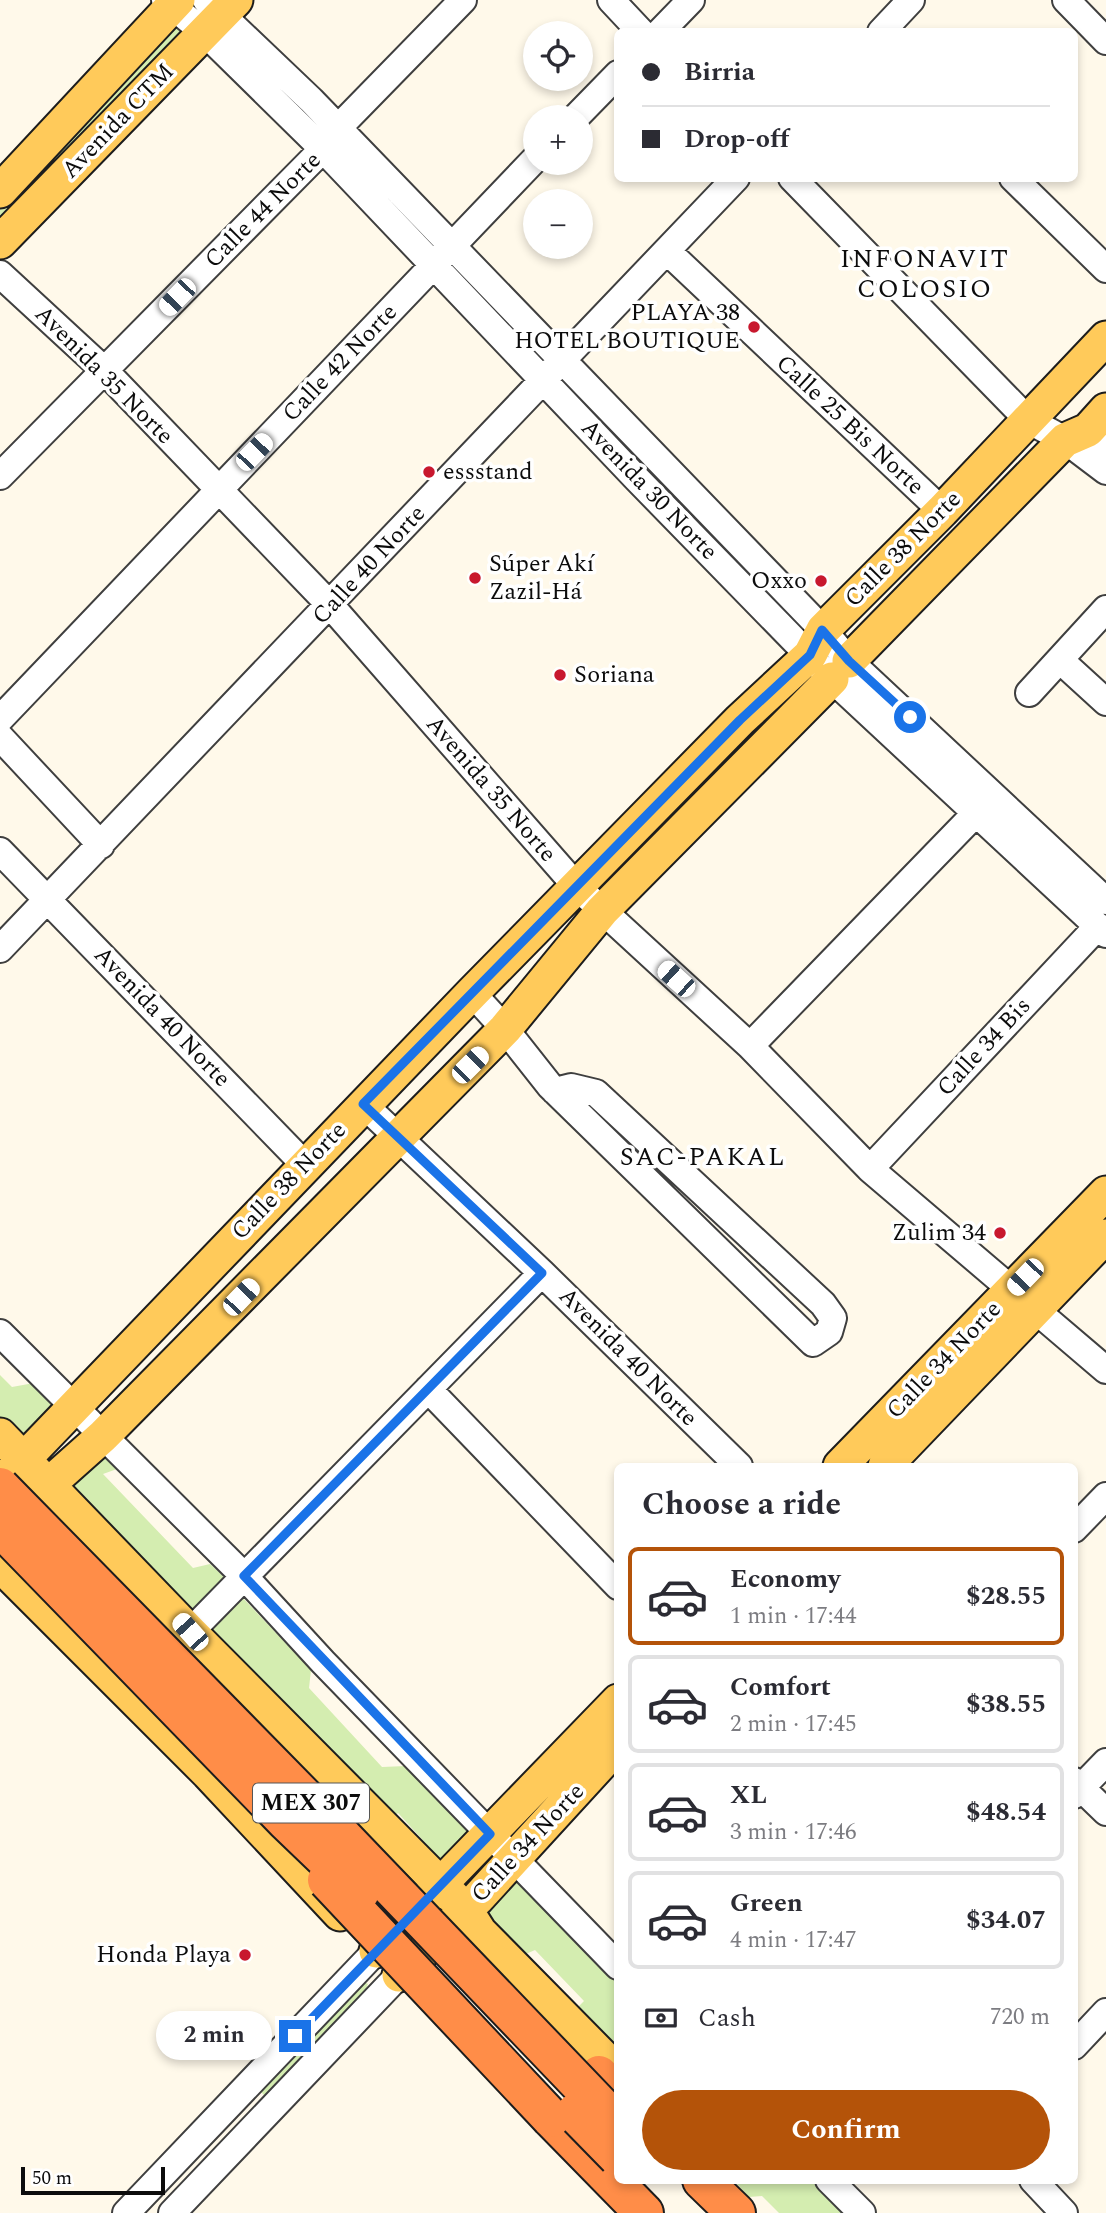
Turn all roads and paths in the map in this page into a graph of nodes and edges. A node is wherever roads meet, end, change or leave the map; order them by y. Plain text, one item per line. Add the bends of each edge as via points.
1 (463, 0) edge
2 (611, 0) edge
3 (691, 0) edge
4 (911, 0) edge
5 (1066, 0) edge
6 (172, 2) edge
7 (217, 12) edge
8 (637, 28) edge
9 (664, 28) edge
10 (885, 28) edge
11 (1106, 41) edge
12 (614, 78) edge
13 (588, 105) edge
14 (331, 139) junction
15 (523, 171) edge
16 (732, 182) edge
17 (796, 182) edge
18 (1017, 182) edge
19 (0, 191) edge
20 (0, 242) edge
21 (451, 244) junction
22 (667, 251) junction
23 (434, 264) junction
24 (1106, 269) edge
25 (0, 274) edge
26 (1106, 338) edge
27 (563, 361) junction
28 (104, 370) junction
29 (543, 381) junction
30 (1028, 420) junction
31 (1091, 432) edge
32 (1106, 471) edge
33 (0, 476) edge
34 (218, 490) junction
35 (942, 512) junction
36 (331, 606) junction
37 (1106, 609) edge
38 (816, 642) junction
39 (1060, 660) junction
40 (841, 670) junction
41 (1029, 693) dead end
42 (1106, 702) edge
43 (0, 719) edge
44 (0, 737) edge
45 (977, 812) junction
46 (101, 845) junction
47 (0, 851) edge
48 (577, 887) junction
49 (48, 900) junction
50 (1106, 901) edge
51 (601, 911) junction
52 (1102, 930) edge
53 (0, 949) edge
54 (472, 993) junction
55 (505, 1029) junction
56 (750, 1046) junction
57 (555, 1091) junction
58 (363, 1104) junction
59 (399, 1138) junction
60 (305, 1164) junction
61 (870, 1169) junction
62 (1106, 1193) edge
63 (1106, 1236) edge
64 (542, 1273) junction
65 (1025, 1299) junction
66 (0, 1333) edge
67 (1106, 1370) edge
68 (428, 1389) junction
69 (75, 1407) junction
70 (0, 1435) edge
71 (103, 1436) junction
72 (736, 1463) edge
73 (843, 1463) edge
74 (888, 1463) edge
75 (7, 1477) edge
76 (49, 1486) junction
77 (1106, 1496) edge
78 (1078, 1525) edge
79 (0, 1527) edge
80 (0, 1564) edge
81 (244, 1576) junction
82 (614, 1582) edge
83 (153, 1592) junction
84 (190, 1632) junction
85 (91, 1657) junction
86 (613, 1734) edge
87 (1106, 1762) edge
88 (1078, 1787) edge
89 (1078, 1789) edge
90 (1106, 1812) edge
91 (302, 1815) junction
92 (490, 1834) junction
93 (515, 1860) junction
94 (441, 1885) junction
95 (467, 1910) junction
96 (376, 1951) junction
97 (614, 1962) edge
98 (400, 1975) junction
99 (1106, 2012) edge
100 (1078, 2042) edge
101 (611, 2081) edge
102 (614, 2120) edge
103 (614, 2153) edge
104 (614, 2182) edge
105 (616, 2184) edge
106 (644, 2184) edge
107 (676, 2184) edge
108 (706, 2184) edge
109 (727, 2184) edge
110 (833, 2184) edge
111 (1037, 2184) edge
112 (126, 2213) edge
113 (172, 2213) edge
114 (624, 2213) edge
115 (644, 2213) edge
116 (672, 2213) edge
117 (703, 2213) edge
118 (736, 2213) edge
119 (754, 2213) edge
120 (862, 2213) edge
121 (1064, 2213) edge

1 - 14 street, Calle 44 Norte
2 - 8 street
3 - 9 street
4 - 10 street
5 - 11 street
6 - 7 street
6 - 19 main road, Avenida CTM
7 - 14 street, Avenida 30 Norte
7 - 14 street, Avenida 30 Norte via 311,100
7 - 20 main road, Avenida CTM
12 - 13 street
14 - 21 street, Avenida 30 Norte
14 - 23 street, Avenida 30 Norte
14 - 28 street, Calle 44 Norte
15 - 21 street, Calle 42 Norte
16 - 22 street, Calle 40 Norte
17 - 30 street
18 - 24 street
21 - 23 street, Calle 42 Norte
21 - 27 street, Avenida 30 Norte
22 - 27 street, Calle 40 Norte
22 - 35 street, Calle 25 Bis Norte
23 - 29 street, Avenida 30 Norte
23 - 34 street, Calle 42 Norte
25 - 28 street, Avenida 35 Norte
26 - 30 main road, Calle 38 Norte
27 - 29 street, Calle 40 Norte
27 - 38 street, Avenida 30 Norte
28 - 33 street, Calle 44 Norte
28 - 34 street, Avenida 35 Norte
29 - 36 street, Calle 40 Norte
29 - 38 street, Avenida 30 Norte
30 - 31 street
30 - 35 main road, Calle 38 Norte
31 - 32 street
31 - 40 main road, Calle 38 Norte
34 - 36 street, Avenida 35 Norte
34 - 43 street, Calle 42 Norte
35 - 38 main road, Calle 38 Norte
36 - 46 street, Calle 40 Norte
36 - 48 street, Avenida 35 Norte
37 - 39 street
38 - 40 street, Avenida 30 Norte
38 - 48 main road, Calle 38 Norte
39 - 41 street
39 - 42 street
40 - 45 street, Avenida 30 Norte
40 - 50 street, Avenida 30 Norte
40 - 51 main road, Calle 38 Norte
44 - 46 street
45 - 52 street, Avenida 30 Norte
45 - 56 street
46 - 49 street, Calle 40 Norte
47 - 49 street, Avenida 40 Norte
48 - 51 street, Avenida 35 Norte
48 - 54 main road, Calle 38 Norte
49 - 53 street, Calle 40 Norte
49 - 60 street, Avenida 40 Norte
51 - 55 main road, Calle 38 Norte
51 - 56 street, Avenida 35 Norte
52 - 61 street, Calle 34 Bis
54 - 55 street
54 - 58 main road, Calle 38 Norte
55 - 57 street
55 - 59 main road, Calle 38 Norte
56 - 61 street, Avenida 35 Norte
57 - 57 street via 810,1342 818,1342 829,1332 833,1318 823,1304 596,1093 570,1087
58 - 59 street, Avenida 40 Norte
58 - 60 main road, Calle 38 Norte
59 - 64 street, Avenida 40 Norte
59 - 71 main road, Calle 38 Norte
60 - 69 main road, Calle 38 Norte
61 - 65 street, Avenida 35 Norte
62 - 65 main road, Calle 34 Norte
63 - 65 main road, Calle 34 Norte
64 - 68 street
64 - 72 street, Avenida 40 Norte
65 - 67 street, Avenida 35 Norte
65 - 73 main road, Calle 34 Norte
65 - 74 main road, Calle 34 Norte
66 - 69 street
68 - 81 street
68 - 82 street
69 - 71 street
69 - 75 main road, Calle 38 Norte
70 - 75 main road
71 - 76 main road, Calle 38 Norte
71 - 81 street
75 - 76 main road
75 - 91 highway, MEX 307, bridge
76 - 79 main road, Calle 38 Norte
76 - 83 main road
77 - 78 street
79 - 91 highway, MEX 307, bridge
80 - 85 main road
81 - 84 street
81 - 92 street
83 - 84 main road
83 - 85 main road via 133,1587 110,1589 93,1600 81,1628
84 - 94 main road
85 - 96 main road
86 - 92 main road, Calle 34 Norte
86 - 93 main road, Calle 34 Norte
87 - 88 street
89 - 90 street
91 - 101 highway, bridge via 364,1837 519,1998
91 - 102 highway, MEX 307, bridge
91 - 103 highway, MEX 307, bridge via 335,1866
91 - 104 highway, bridge via 323,1876
92 - 93 street
92 - 94 main road, Calle 34 Norte
93 - 95 main road, Calle 34 Norte
93 - 97 street
94 - 95 main road
94 - 96 main road, Calle 34 Norte
95 - 98 main road, Calle 34 Norte
95 - 101 main road via 480,1932
96 - 98 main road
96 - 112 street
98 - 113 street
98 - 114 main road
99 - 100 street
105 - 115 highway, bridge
106 - 116 highway
107 - 117 highway
108 - 118 highway
109 - 119 main road
110 - 120 street
111 - 121 street

